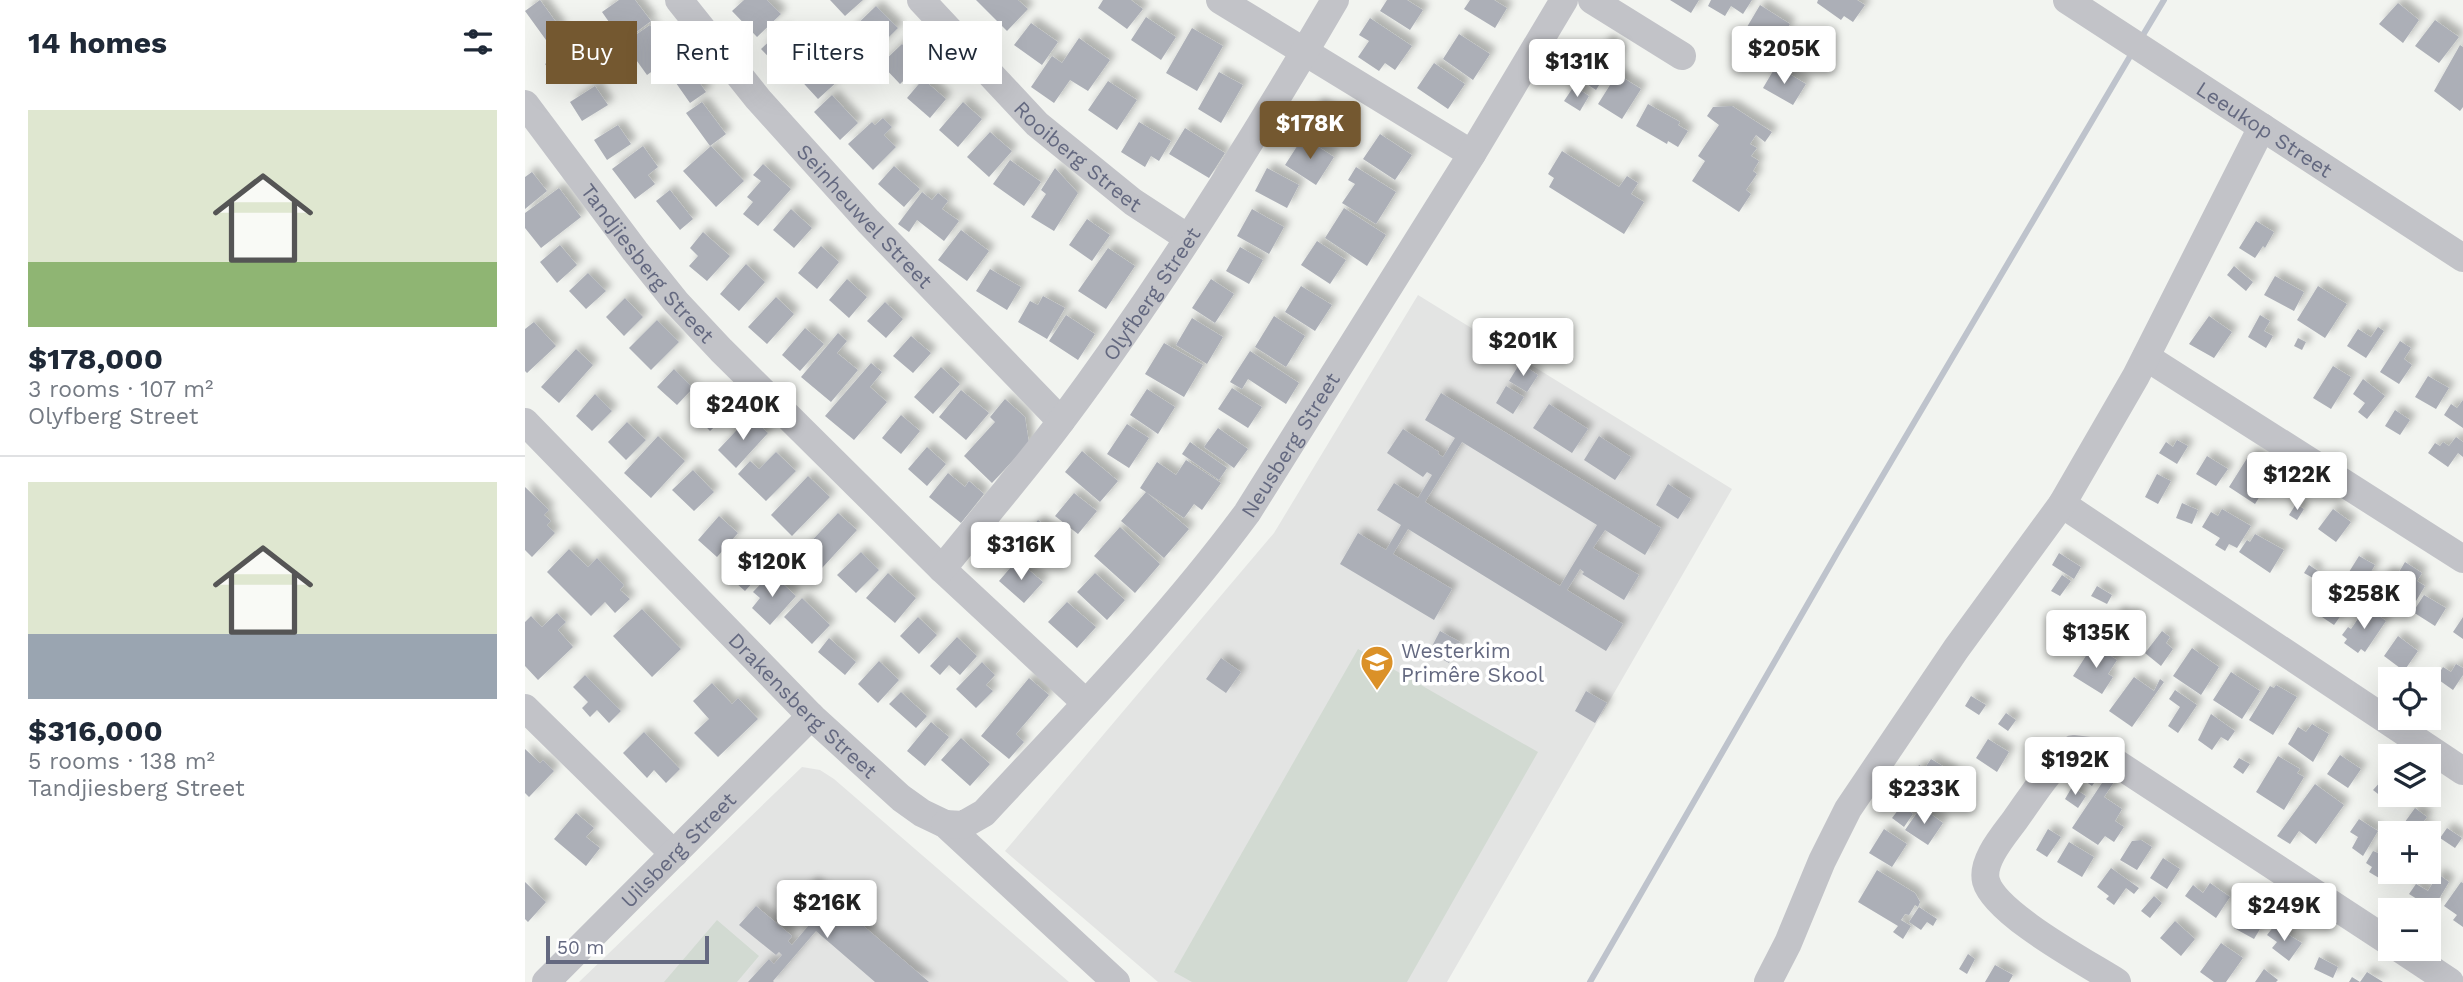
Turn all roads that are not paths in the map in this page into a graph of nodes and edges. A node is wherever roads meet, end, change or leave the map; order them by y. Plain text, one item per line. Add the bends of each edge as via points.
1 (679, 0) edge
2 (921, 0) edge
3 (1220, 0) edge
4 (1335, 0) edge
5 (1564, 0) edge
6 (1592, 0) edge
7 (2067, 0) edge
8 (1304, 53) junction
9 (1682, 56) dead end
10 (525, 104) edge
11 (2262, 127) junction
12 (1472, 154) junction
13 (1188, 238) junction
14 (2463, 258) edge
15 (2146, 357) junction
16 (1061, 421) junction
17 (525, 422) edge
18 (2062, 504) junction
19 (2463, 559) edge
20 (942, 569) junction
21 (1086, 703) junction
22 (525, 708) edge
23 (811, 716) junction
24 (2463, 771) edge
25 (945, 824) junction
26 (674, 854) junction
27 (2378, 934) edge
28 (2418, 961) edge
29 (1772, 980) edge
30 (546, 982) edge
31 (1116, 982) edge
32 (2117, 982) edge
33 (2449, 982) edge

1 - 16 street, Seinheuwel Street via 758,99 859,211
2 - 13 street, Rooiberg Street via 1037,124 1133,202
3 - 8 street
4 - 8 street, Olyfberg Street
5 - 12 street, Neusberg Street
6 - 9 street
7 - 11 street, Leeukop Street
8 - 12 street
8 - 13 street, Olyfberg Street
10 - 20 street, Tandjiesberg Street via 676,302
11 - 14 street, Leeukop Street
11 - 15 street
12 - 21 street, Neusberg Street via 1247,513 1172,609
13 - 16 street, Olyfberg Street
15 - 18 street
15 - 19 street
16 - 20 street, Olyfberg Street
17 - 23 street, Drakensberg Street
18 - 24 street
18 - 29 street via 1848,809
20 - 21 street, Tandjiesberg Street
21 - 25 street, Neusberg Street via 984,814 963,825
22 - 26 street
23 - 25 street, Drakensberg Street via 901,798
23 - 26 street, Uilsberg Street
25 - 31 street, Drakensberg Street
26 - 30 street, Uilsberg Street
27 - 32 street via 2113,761 2073,749 1999,842 1987,864 1986,881 2015,917
28 - 33 street

